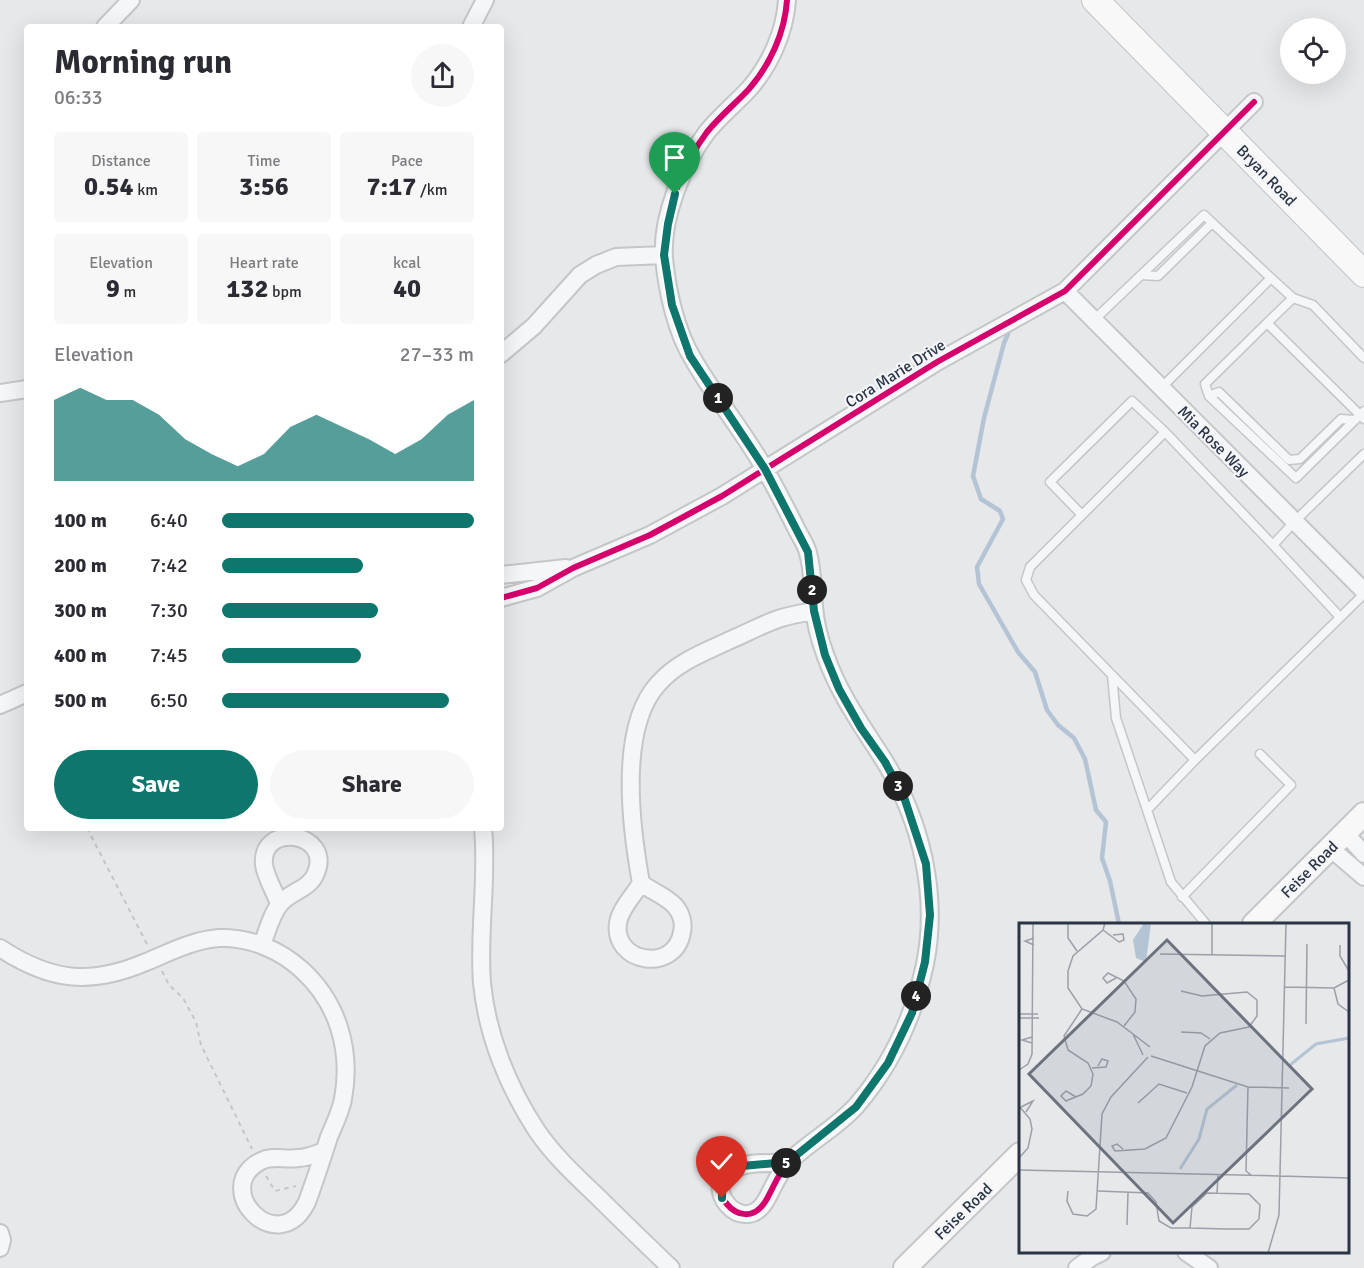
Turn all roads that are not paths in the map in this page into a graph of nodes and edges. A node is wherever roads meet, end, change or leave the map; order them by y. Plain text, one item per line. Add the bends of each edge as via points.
1 (131, 0) edge
2 (485, 0) edge
3 (787, 0) edge
4 (1095, 0) edge
5 (108, 24) edge
6 (473, 24) edge
7 (1254, 102) dead end
8 (1224, 131) junction
9 (664, 255) junction
10 (1364, 274) edge
11 (1271, 278) junction
12 (1065, 291) junction
13 (1293, 298) junction
14 (1094, 320) junction
15 (1267, 323) junction
16 (504, 351) edge
17 (1364, 358) edge
18 (1161, 388) junction
19 (24, 389) edge
20 (0, 393) edge
21 (1209, 396) junction
22 (1361, 417) edge
23 (1165, 432) junction
24 (1364, 456) edge
25 (765, 469) junction
26 (1082, 515) junction
27 (1295, 521) junction
28 (1273, 545) junction
29 (573, 568) junction
30 (504, 575) edge
31 (1364, 592) edge
32 (504, 597) edge
33 (814, 611) junction
34 (1340, 617) junction
35 (1112, 675) junction
36 (24, 694) edge
37 (0, 705) edge
38 (1260, 754) dead end
39 (1195, 759) junction
40 (1147, 810) junction
41 (1364, 814) edge
42 (483, 831) edge
43 (1337, 841) junction
44 (1364, 854) edge
45 (1364, 878) edge
46 (640, 883) junction
47 (1182, 897) junction
48 (279, 904) dead end
49 (1205, 923) edge
50 (1255, 923) edge
51 (262, 945) junction
52 (0, 948) edge
53 (324, 1151) junction
54 (1019, 1155) edge
55 (788, 1162) dead end
56 (0, 1233) edge
57 (0, 1248) edge
58 (1099, 1253) edge
59 (1189, 1253) edge
60 (671, 1268) edge
61 (905, 1268) edge
62 (1077, 1268) edge
63 (1209, 1268) edge

1 - 5 street
2 - 6 street
3 - 9 street via 766,65 747,92 709,129 681,177
4 - 8 main road, Bryan Road
7 - 8 street, Cora Marie Drive
8 - 10 main road, Bryan Road
8 - 12 street, Cora Marie Drive
9 - 16 street via 616,257 579,275 534,326
9 - 25 street via 672,305 690,356
11 - 13 lane
11 - 14 lane via 1204,215
11 - 18 lane
12 - 14 street, Mia Rose Way
12 - 25 street, Cora Marie Drive via 937,362
13 - 15 lane
13 - 17 lane via 1313,305
14 - 18 street, Mia Rose Way
15 - 21 lane via 1205,384
15 - 22 lane
18 - 27 street, Mia Rose Way
19 - 20 street
21 - 22 lane via 1219,392 1289,460 1300,459 1341,419
21 - 22 lane via 1296,478
23 - 26 lane
23 - 26 lane via 1132,401 1050,482
23 - 28 lane
24 - 27 lane
25 - 29 street, Cora Marie Drive via 650,535
25 - 33 street via 808,552
26 - 35 lane via 1030,567 1026,580 1034,595
27 - 28 lane
27 - 31 street, Mia Rose Way
28 - 34 lane
29 - 30 street, Cora Marie Drive
29 - 32 street, Cora Marie Drive via 537,588
31 - 34 lane
33 - 46 street via 779,619 688,659 658,684 648,698 636,729 631,780
33 - 55 street via 839,689 904,797 926,864 930,915 925,962 912,1013 888,1063 856,1107
34 - 39 lane
35 - 39 lane
35 - 40 lane via 1116,718
36 - 37 street
38 - 47 lane via 1291,785
39 - 40 lane
40 - 47 lane via 1171,882
41 - 43 street, Feise Road
42 - 60 street via 482,984 499,1057 538,1132 560,1159
43 - 44 street
43 - 45 street
43 - 50 street, Feise Road
46 - 46 street via 618,922 618,933 628,951 637,957 658,959 676,948 683,927 681,916 669,901
47 - 49 lane
48 - 51 street
51 - 52 street via 219,938 180,947 120,970 67,977 24,963
51 - 53 street via 293,962 314,981 340,1027 345,1050 343,1100
53 - 53 street via 299,1158 267,1159 252,1167 243,1184 245,1203 251,1213 272,1224 295,1218 307,1202
54 - 61 street, Feise Road
56 - 57 street
58 - 62 street
59 - 63 street

